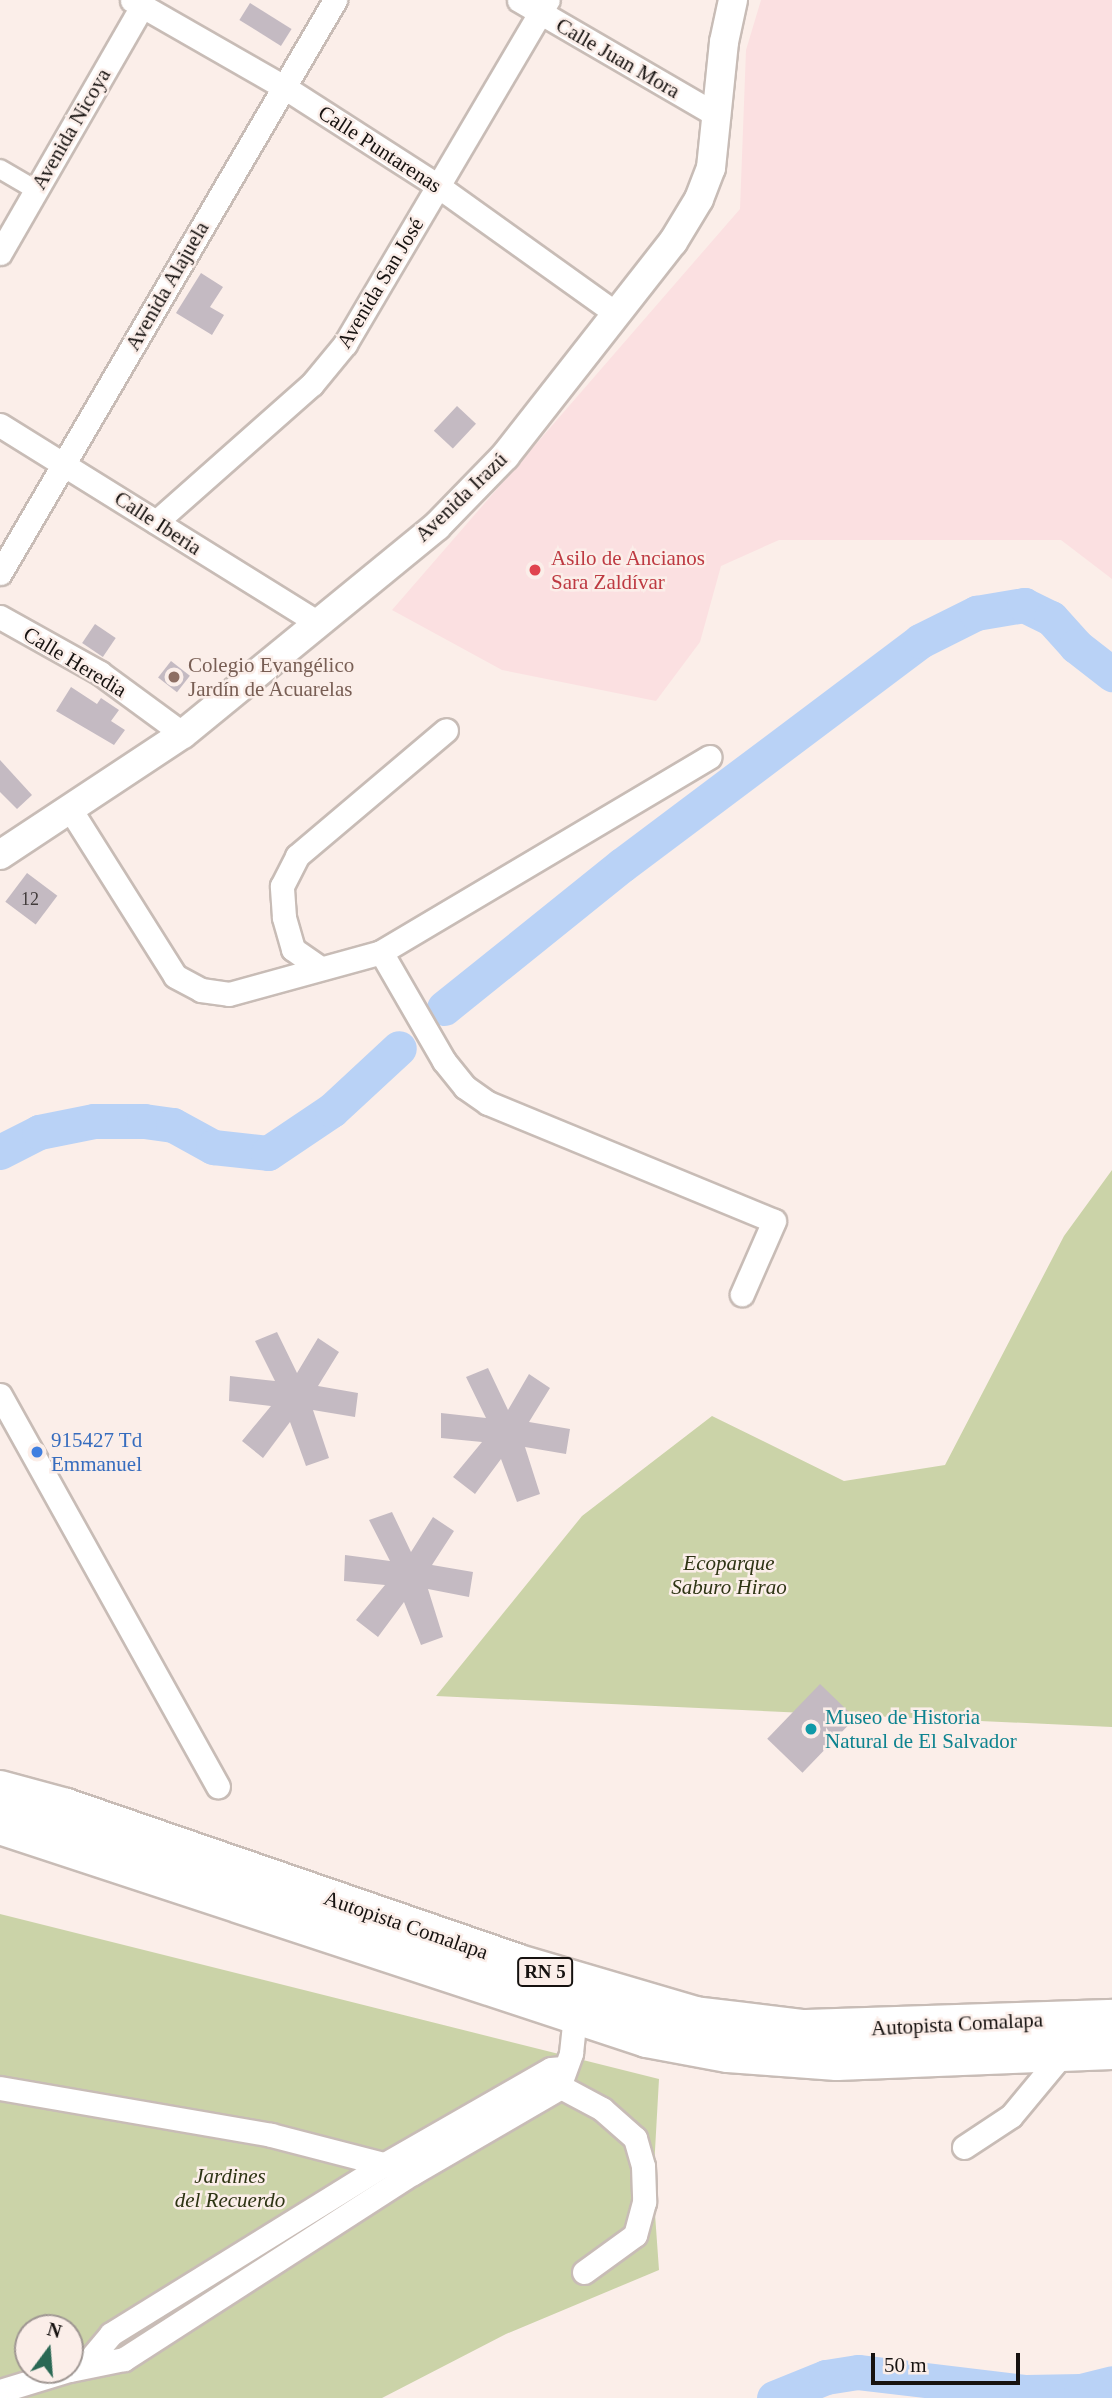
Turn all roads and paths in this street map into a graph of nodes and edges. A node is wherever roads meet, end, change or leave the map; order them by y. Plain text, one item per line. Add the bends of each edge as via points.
1 (335, 0) edge
2 (519, 0) edge
3 (733, 0) edge
4 (137, 3) edge
5 (544, 7) edge
6 (284, 87) junction
7 (718, 116) junction
8 (0, 169) edge
9 (438, 186) junction
10 (36, 190) junction
11 (0, 253) edge
12 (617, 314) junction
13 (0, 425) edge
14 (64, 463) junction
15 (156, 522) junction
16 (0, 573) edge
17 (0, 617) edge
18 (317, 622) junction
19 (446, 730) dead end
20 (183, 734) junction
21 (710, 757) dead end
22 (70, 809) junction
23 (0, 855) edge
24 (381, 952) junction
25 (320, 968) junction
26 (742, 1294) dead end
27 (0, 1395) edge
28 (218, 1786) dead end
29 (0, 1790) edge
30 (0, 1825) edge
31 (1112, 2007) edge
32 (575, 2018) junction
33 (1112, 2019) edge
34 (1015, 2020) junction
35 (1112, 2050) edge
36 (1065, 2051) junction
37 (561, 2077) junction
38 (0, 2088) edge
39 (964, 2147) dead end
40 (385, 2164) junction
41 (413, 2173) junction
42 (584, 2272) dead end
43 (84, 2360) edge
44 (84, 2366) edge
45 (23, 2384) edge
46 (0, 2391) edge

1 - 6 street, Avenida Alajuela
2 - 5 street, Calle Juan Mora
3 - 7 street, Avenida Irazú via 724,42
4 - 6 street, Calle Puntarenas
4 - 10 street, Avenida Nicoya
5 - 7 street, Calle Juan Mora
5 - 9 street, Avenida San José
6 - 9 street, Calle Puntarenas
6 - 14 street, Avenida Alajuela
7 - 12 street, Avenida Irazú via 711,168 699,199 673,242
8 - 10 street
9 - 12 street, Calle Puntarenas
9 - 15 street, Avenida San José via 345,344 312,384
10 - 11 street, Avenida Nicoya
12 - 18 street, Avenida Irazú via 505,457 437,526
13 - 14 street, Calle Iberia
14 - 15 street, Calle Iberia
14 - 16 street, Avenida Alajuela
15 - 18 street, Calle Iberia
17 - 20 street, Calle Heredia via 100,673
18 - 20 street, Avenida Irazú
19 - 25 street via 297,856 282,886 284,917 293,949
20 - 22 street, Avenida Irazú
21 - 24 street
22 - 23 street, Avenida Irazú
22 - 25 street via 175,976 201,990 229,994
24 - 25 street
24 - 26 street via 444,1061 488,1103 774,1221
27 - 28 street
29 - 34 highway, Autopista Comalapa / RN 5 via 66,1808 645,2005 740,2023 803,2029
30 - 32 highway, Autopista Comalapa / RN 5
31 - 34 highway
32 - 36 highway, Autopista Comalapa / RN 5 via 728,2053 823,2060
32 - 37 street via 571,2053
33 - 34 highway, Autopista Comalapa / RN 5
35 - 36 highway, Autopista Comalapa / RN 5
36 - 39 street via 1011,2116
37 - 40 street via 551,2069
37 - 41 street
37 - 42 street via 635,2137 643,2166 644,2203 635,2235
38 - 40 street via 271,2135
40 - 41 street
40 - 43 street via 111,2334
41 - 44 street via 124,2359
45 - 46 street

